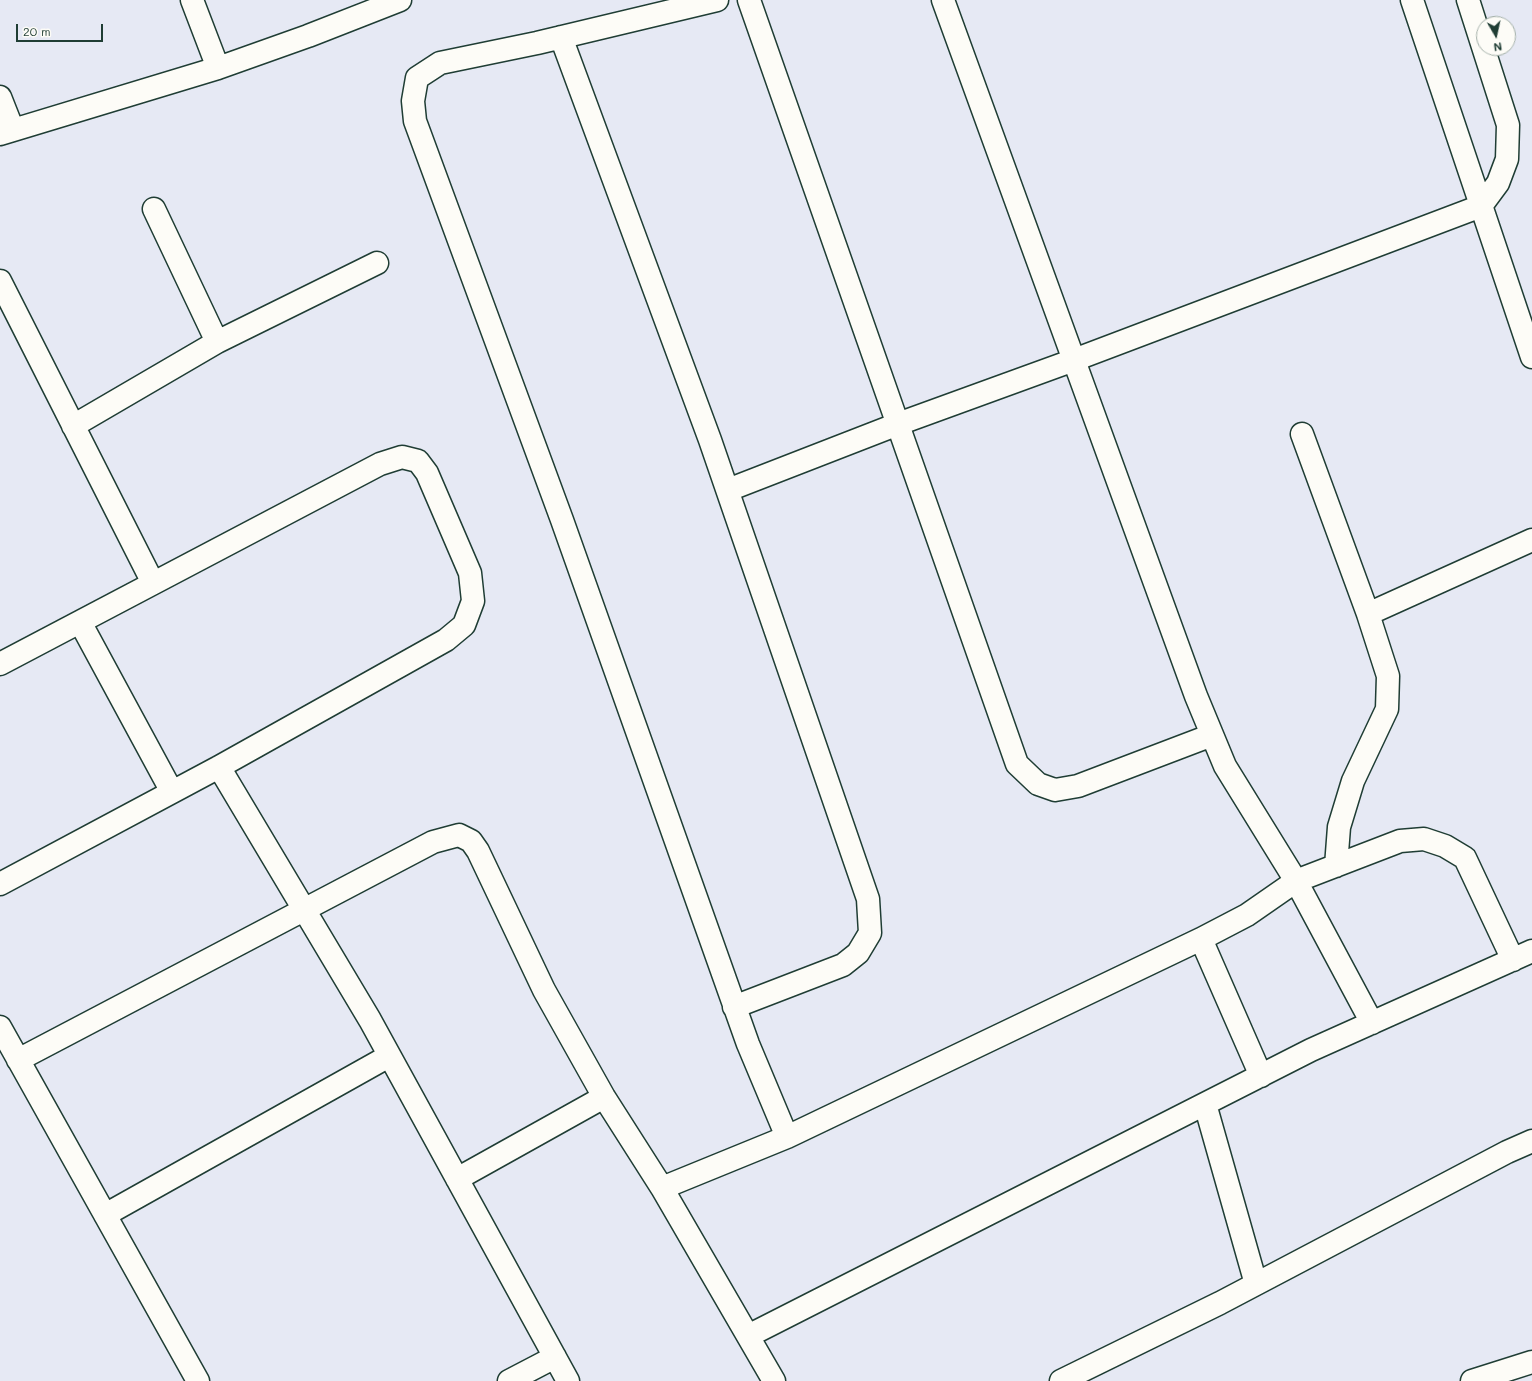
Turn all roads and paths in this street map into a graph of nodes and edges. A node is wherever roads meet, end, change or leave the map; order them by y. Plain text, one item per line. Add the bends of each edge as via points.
1 (192, 0) edge
2 (717, 0) edge
3 (749, 0) edge
4 (943, 0) edge
5 (1412, 0) edge
6 (1468, 0) edge
7 (393, 1) edge
8 (561, 37) junction
9 (218, 68) junction
10 (0, 97) edge
11 (6, 132) edge
12 (1481, 206) junction
13 (154, 209) dead end
14 (377, 263) dead end
15 (0, 282) edge
16 (217, 342) junction
17 (1532, 357) edge
18 (1074, 360) junction
19 (898, 424) junction
20 (73, 426) junction
21 (1302, 434) dead end
22 (728, 490) junction
23 (1532, 540) edge
24 (153, 583) junction
25 (1368, 614) junction
26 (80, 622) junction
27 (0, 664) edge
28 (1212, 735) junction
29 (219, 767) junction
30 (172, 792) junction
31 (1336, 866) junction
32 (1296, 881) junction
33 (0, 884) edge
34 (304, 909) junction
35 (1201, 939) junction
36 (1532, 951) edge
37 (1513, 960) junction
38 (734, 1007) junction
39 (1372, 1023) junction
40 (0, 1027) edge
41 (389, 1056) junction
42 (18, 1060) junction
43 (1261, 1076) junction
44 (604, 1097) junction
45 (1205, 1104) junction
46 (787, 1137) junction
47 (1532, 1141) edge
48 (457, 1179) junction
49 (662, 1188) junction
50 (105, 1215) junction
51 (1256, 1284) junction
52 (748, 1336) junction
53 (555, 1357) junction
54 (1532, 1362) edge
55 (198, 1381) edge
56 (509, 1381) edge
57 (568, 1381) edge
58 (774, 1381) edge
59 (1061, 1381) edge
60 (1472, 1381) edge

1 - 9 street
2 - 8 street
3 - 19 street
4 - 18 street
5 - 12 street
6 - 12 street via 1508,125 1508,159 1498,183
7 - 9 street via 308,36
8 - 22 street
8 - 38 street via 440,63 417,78 413,101 415,121 562,520
9 - 11 street
10 - 11 street
12 - 17 street
12 - 18 street
13 - 16 street
14 - 16 street
15 - 20 street
16 - 20 street
18 - 19 street
18 - 28 street
19 - 22 street
19 - 28 street via 1017,764 1038,784 1055,790 1078,786
20 - 24 street
21 - 25 street
22 - 38 street via 868,899 870,932 858,953 843,965
23 - 25 street
24 - 26 street
24 - 29 street via 380,464 402,457 418,460 426,473 470,573 472,601 464,625 446,640
25 - 31 street via 1388,676 1387,709 1353,781 1339,827
26 - 27 street
26 - 30 street
28 - 32 street via 1225,766
29 - 30 street
29 - 34 street
30 - 33 street
31 - 32 street
31 - 37 street via 1400,841 1424,839 1445,846 1465,858
32 - 35 street via 1247,914
32 - 39 street
34 - 41 street
34 - 42 street
34 - 44 street via 433,842 459,835 471,841 504,902 544,990
35 - 43 street
35 - 46 street
36 - 37 street
37 - 39 street
38 - 46 street
39 - 43 street
40 - 42 street
41 - 48 street
41 - 50 street
42 - 50 street
43 - 45 street
44 - 48 street
44 - 49 street
45 - 51 street
45 - 52 street
46 - 49 street
47 - 51 street
48 - 53 street
49 - 52 street
50 - 55 street
51 - 59 street
52 - 58 street
53 - 56 street
53 - 57 street
54 - 60 street

